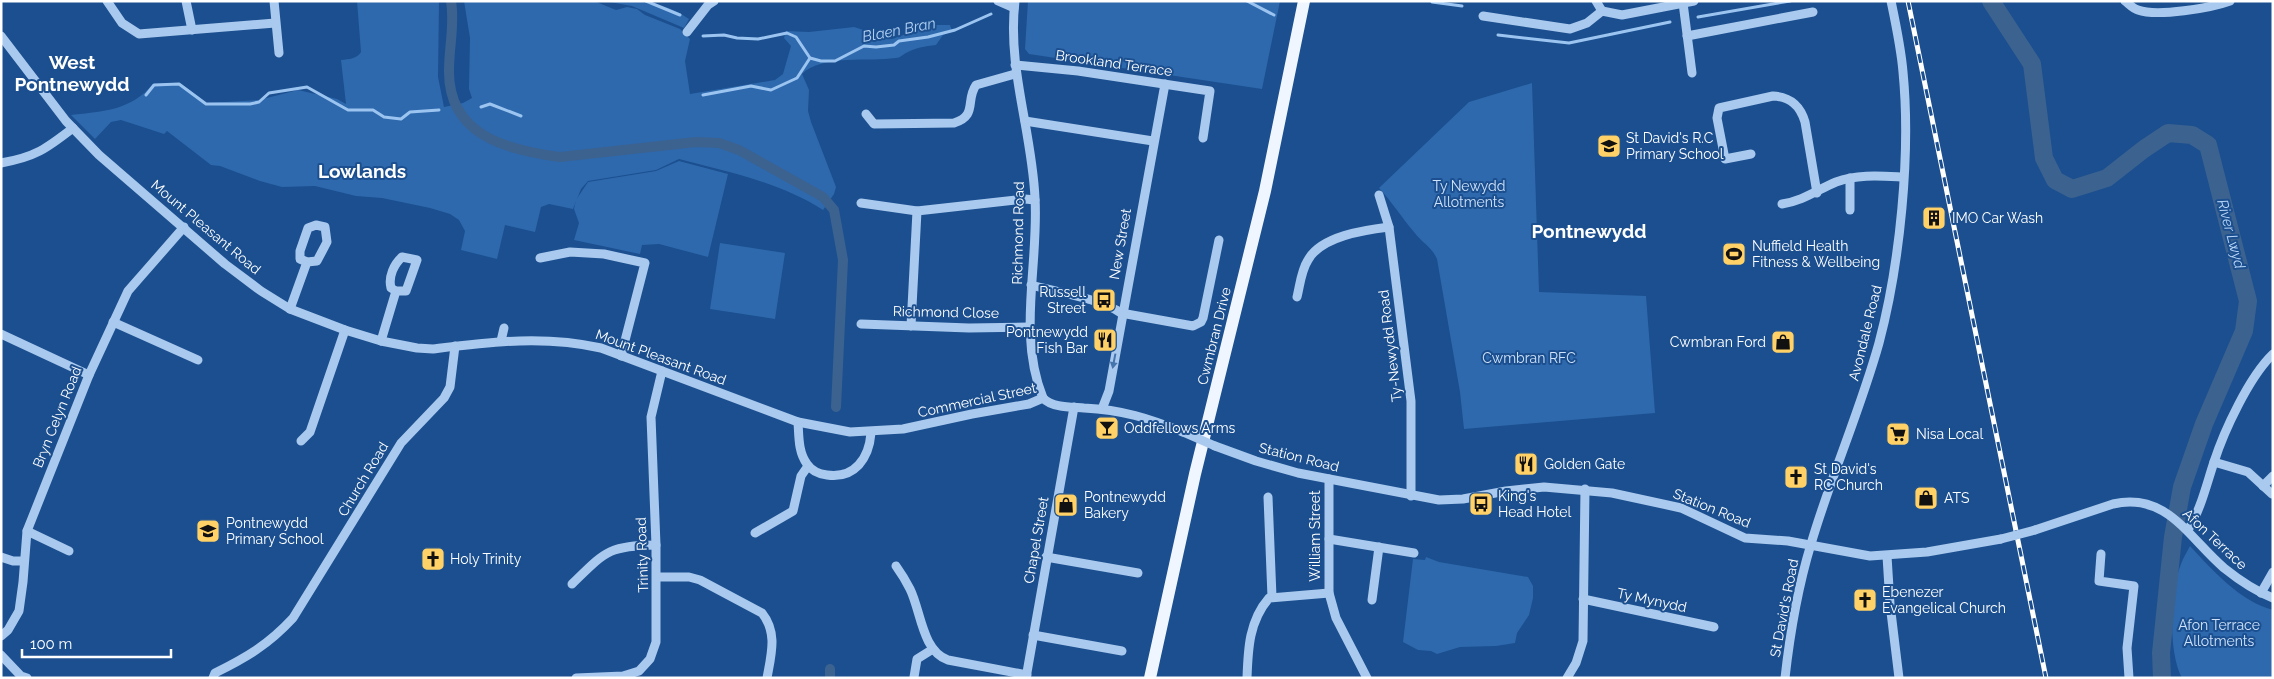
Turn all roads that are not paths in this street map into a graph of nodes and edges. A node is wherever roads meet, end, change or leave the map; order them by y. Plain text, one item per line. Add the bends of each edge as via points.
1 (107, 1) edge
2 (186, 1) edge
3 (274, 1) edge
4 (714, 1) edge
5 (998, 1) edge
6 (1304, 1) edge
7 (1596, 1) edge
8 (1694, 1) edge
9 (1891, 1) edge
10 (2125, 1) edge
11 (2227, 2) edge
12 (1683, 3) junction
13 (1014, 5) edge
14 (1602, 11) junction
15 (1813, 12) dead end
16 (1482, 16) dead end
17 (275, 23) junction
18 (192, 30) junction
19 (687, 32) dead end
20 (1, 36) edge
21 (1687, 36) junction
22 (279, 53) dead end
23 (1015, 70) junction
24 (1692, 73) dead end
25 (1165, 84) junction
26 (866, 114) dead end
27 (1025, 121) junction
28 (73, 128) junction
29 (1203, 138) dead end
30 (1153, 141) junction
31 (1751, 154) dead end
32 (1, 163) edge
33 (1903, 176) junction
34 (1850, 178) junction
35 (1817, 193) junction
36 (1379, 195) dead end
37 (1035, 200) junction
38 (861, 204) dead end
39 (1782, 204) dead end
40 (1850, 210) dead end
41 (917, 211) junction
42 (1389, 226) junction
43 (184, 227) junction
44 (1219, 240) dead end
45 (540, 258) dead end
46 (307, 262) dead end
47 (1032, 286) junction
48 (396, 291) dead end
49 (1297, 297) dead end
50 (290, 309) junction
51 (1121, 313) junction
52 (113, 322) junction
53 (861, 324) dead end
54 (911, 326) junction
55 (1029, 327) junction
56 (504, 328) dead end
57 (345, 330) junction
58 (1, 334) edge
59 (381, 341) junction
60 (501, 341) junction
61 (455, 346) junction
62 (2273, 354) edge
63 (621, 356) junction
64 (198, 360) dead end
65 (662, 371) junction
66 (89, 375) junction
67 (1044, 398) junction
68 (1074, 407) junction
69 (1102, 409) junction
70 (798, 422) junction
71 (871, 433) junction
72 (301, 441) dead end
73 (1215, 446) joint
74 (2214, 462) junction
75 (808, 466) junction
76 (2273, 476) edge
77 (1328, 479) junction
78 (2263, 486) junction
79 (1585, 489) junction
80 (2272, 494) edge
81 (1411, 496) junction
82 (1268, 497) dead end
83 (2166, 513) joint
84 (2185, 528) junction
85 (26, 531) junction
86 (755, 533) dead end
87 (1329, 539) junction
88 (1811, 544) junction
89 (656, 545) junction
90 (1379, 547) junction
91 (69, 551) dead end
92 (1414, 553) dead end
93 (2101, 554) dead end
94 (1, 556) edge
95 (1888, 556) junction
96 (1046, 557) junction
97 (23, 561) junction
98 (896, 566) dead end
99 (2273, 572) edge
100 (1138, 574) dead end
101 (657, 577) junction
102 (572, 584) dead end
103 (1329, 593) junction
104 (2261, 593) junction
105 (1272, 597) junction
106 (2273, 598) edge
107 (1583, 599) junction
108 (1372, 600) dead end
109 (1714, 627) dead end
110 (1033, 634) junction
111 (1, 636) edge
112 (933, 649) junction
113 (1122, 651) dead end
114 (1, 655) edge
115 (1026, 676) edge
116 (601, 677) edge
117 (914, 677) edge
118 (27, 678) edge
119 (213, 678) edge
120 (576, 678) edge
121 (767, 678) edge
122 (1150, 678) edge
123 (1247, 678) edge
124 (1366, 678) edge
125 (1567, 678) edge
126 (1785, 678) edge
127 (1899, 678) edge
128 (2129, 678) edge

1 - 18 street via 122,23 139,34
2 - 18 street
3 - 17 street
4 - 19 street
5 - 13 street
6 - 122 main road, Cwmbran Drive via 1264,191 1195,474
7 - 14 street
8 - 12 street
9 - 33 street, Avondale Road via 1904,73
10 - 11 street via 2137,10 2150,12
12 - 14 street via 1622,14
12 - 21 street
13 - 23 street, Richmond Road
14 - 16 street via 1587,23 1570,28
15 - 21 street
17 - 18 street
17 - 22 street
20 - 28 street, Mount Pleasant Road
21 - 24 street
23 - 25 street, Brookland Terrace via 1078,71
23 - 26 street via 976,85 969,114 964,120 954,123 874,124
23 - 27 street, Richmond Road
25 - 29 street, Brookland Terrace via 1210,91
25 - 30 street, New Street
27 - 30 street
27 - 37 street, Richmond Road via 1032,155
28 - 32 street via 34,156
28 - 43 street, Mount Pleasant Road via 99,155
30 - 51 street, New Street
31 - 35 street via 1725,159 1717,118 1719,108 1772,96 1794,102 1805,122
33 - 34 street
33 - 88 street, Avondale Road via 1894,269 1879,342
34 - 35 street
34 - 40 street
35 - 39 street
36 - 42 street, Ty-Newydd Road
37 - 41 street
37 - 47 street, Richmond Road
38 - 41 street
41 - 54 street
42 - 49 street via 1349,235 1316,250 1306,262
42 - 81 street, Ty-Newydd Road via 1411,401
43 - 50 street, Mount Pleasant Road via 225,264
43 - 52 street, Bryn Celyn Road via 128,291
44 - 51 street via 1201,322 1188,326
45 - 63 street via 578,252 645,263
46 - 50 street
47 - 51 street via 1078,297
47 - 55 street, Richmond Road
48 - 59 street
50 - 57 street, Mount Pleasant Road
51 -> 69 street, New Street via 1108,392
52 - 64 street
52 - 66 street, Bryn Celyn Road
53 - 54 street, Richmond Close
54 - 55 street, Richmond Close
55 - 67 street, Richmond Road
56 - 60 street
57 - 59 street, Mount Pleasant Road
57 - 72 street via 310,432
58 - 66 street
59 - 61 street, Mount Pleasant Road via 417,348
60 - 61 street, Mount Pleasant Road
60 - 63 street, Mount Pleasant Road via 559,340 601,348
61 - 119 street, Church Road via 450,387 444,398 402,443 293,618 274,638
62 - 74 street via 2250,386
63 - 65 street, Mount Pleasant Road
65 - 70 street, Mount Pleasant Road
65 - 89 street, Trinity Road via 650,417
66 - 85 street, Bryn Celyn Road
67 - 68 street, Commercial Street via 1052,404
67 - 71 street, Commercial Street via 1029,404
68 - 69 street, Commercial Street
68 - 96 street, Chapel Street
69 - 73 street, Commercial Street, bridge via 1149,418
70 - 71 street, Commercial Street via 830,430
70 - 75 street via 800,445
71 - 75 street via 869,450 850,472 839,476 824,474
73 - 77 street, Station Road via 1256,461
74 - 78 street via 2248,472
74 - 84 street via 2199,512
75 - 86 street via 801,476 793,511
76 - 78 street
77 - 81 street, Station Road
77 - 87 street, William Street
78 - 80 street
79 - 81 street, Station Road via 1530,488 1450,501
79 - 88 street, Station Road via 1681,508 1745,538
79 - 107 street
82 - 105 street
83 - 84 street, Afon Terrace
83 - 95 street, Station Road, bridge via 2143,502 2126,501 2001,539
84 - 104 street, Afon Terrace via 2223,567
85 - 91 street
85 - 97 street, Bryn Celyn Road
87 - 90 street
87 - 103 street, William Street
88 - 95 street, Station Road via 1852,554
88 - 126 street, St David's Road
89 - 101 street, Trinity Road
89 - 102 street via 622,546 608,551
90 - 92 street
90 - 108 street
93 - 128 street via 2099,581 2134,586 2128,648
94 - 97 street
95 - 127 street
96 - 100 street
96 - 110 street, Chapel Street
97 - 111 street, Bryn Celyn Road via 19,611
98 - 112 street via 911,590
99 - 104 street
101 - 116 street, Trinity Road via 656,642 650,660 639,671
101 - 121 street via 700,580 762,613 769,621 773,646
103 - 105 street
103 - 124 street, William Street via 1336,618
104 - 106 street, Afon Terrace
105 - 123 street via 1265,603 1251,630
107 - 109 street, Ty Mynydd
107 - 125 street via 1583,641
110 - 113 street
110 - 115 street, Chapel Street
112 - 115 street via 948,660
112 - 117 street via 917,659
114 - 118 street
116 - 120 street, Trinity Road

